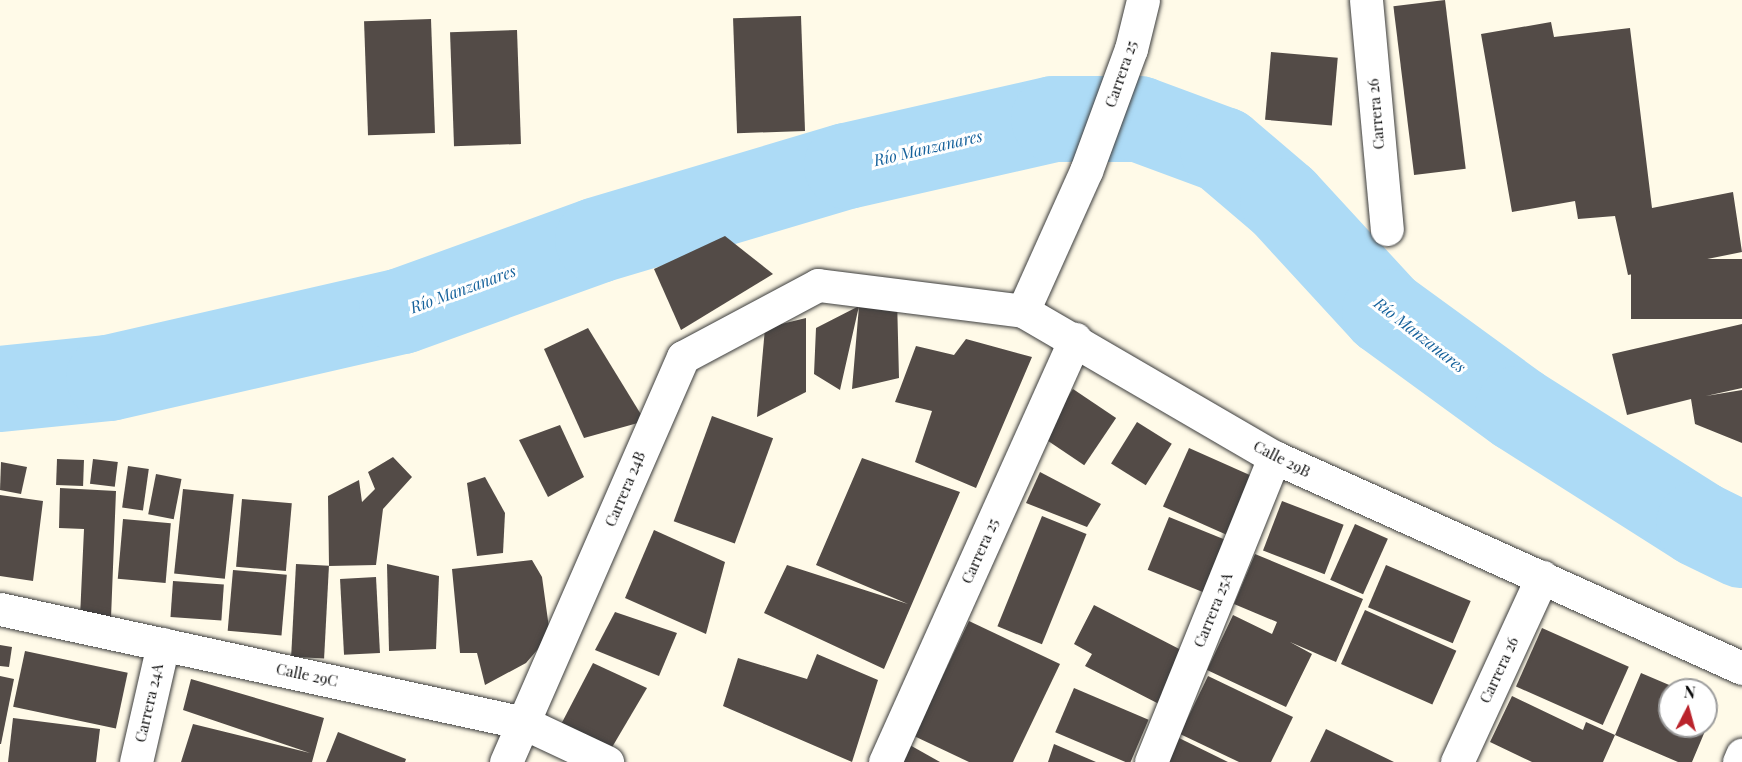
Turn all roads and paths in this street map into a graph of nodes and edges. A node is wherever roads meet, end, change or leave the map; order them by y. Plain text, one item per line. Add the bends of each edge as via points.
1 (1143, 0) edge
2 (1366, 0) edge
3 (1387, 229) dead end
4 (818, 285) joint
5 (1023, 311) junction
6 (1075, 339) junction
7 (1274, 458) junction
8 (1542, 577) junction
9 (0, 609) edge
10 (163, 644) junction
11 (1742, 668) edge
12 (524, 723) junction
13 (1742, 755) edge
14 (136, 762) edge
15 (506, 762) edge
16 (607, 762) edge
17 (885, 762) edge
18 (1151, 762) edge
19 (1457, 762) edge
20 (1739, 762) edge

1 - 5 street, Carrera 25 via 1131,49 1086,171
2 - 3 street, Carrera 26
4 - 5 street, Calle 29B
4 - 12 street, Carrera 24B via 683,357
5 - 6 street, Calle 29B
6 - 7 street, Calle 29B
6 - 17 street, Carrera 25
7 - 8 street, Calle 29B
7 - 18 street, Carrera 25A
8 - 11 street, Calle 29B
8 - 19 street, Carrera 26
9 - 10 street, Calle 29C
10 - 12 street, Calle 29C
10 - 14 street, Carrera 24A
12 - 15 street, Carrera 24B
12 - 16 street, Calle 29C
13 - 20 street

